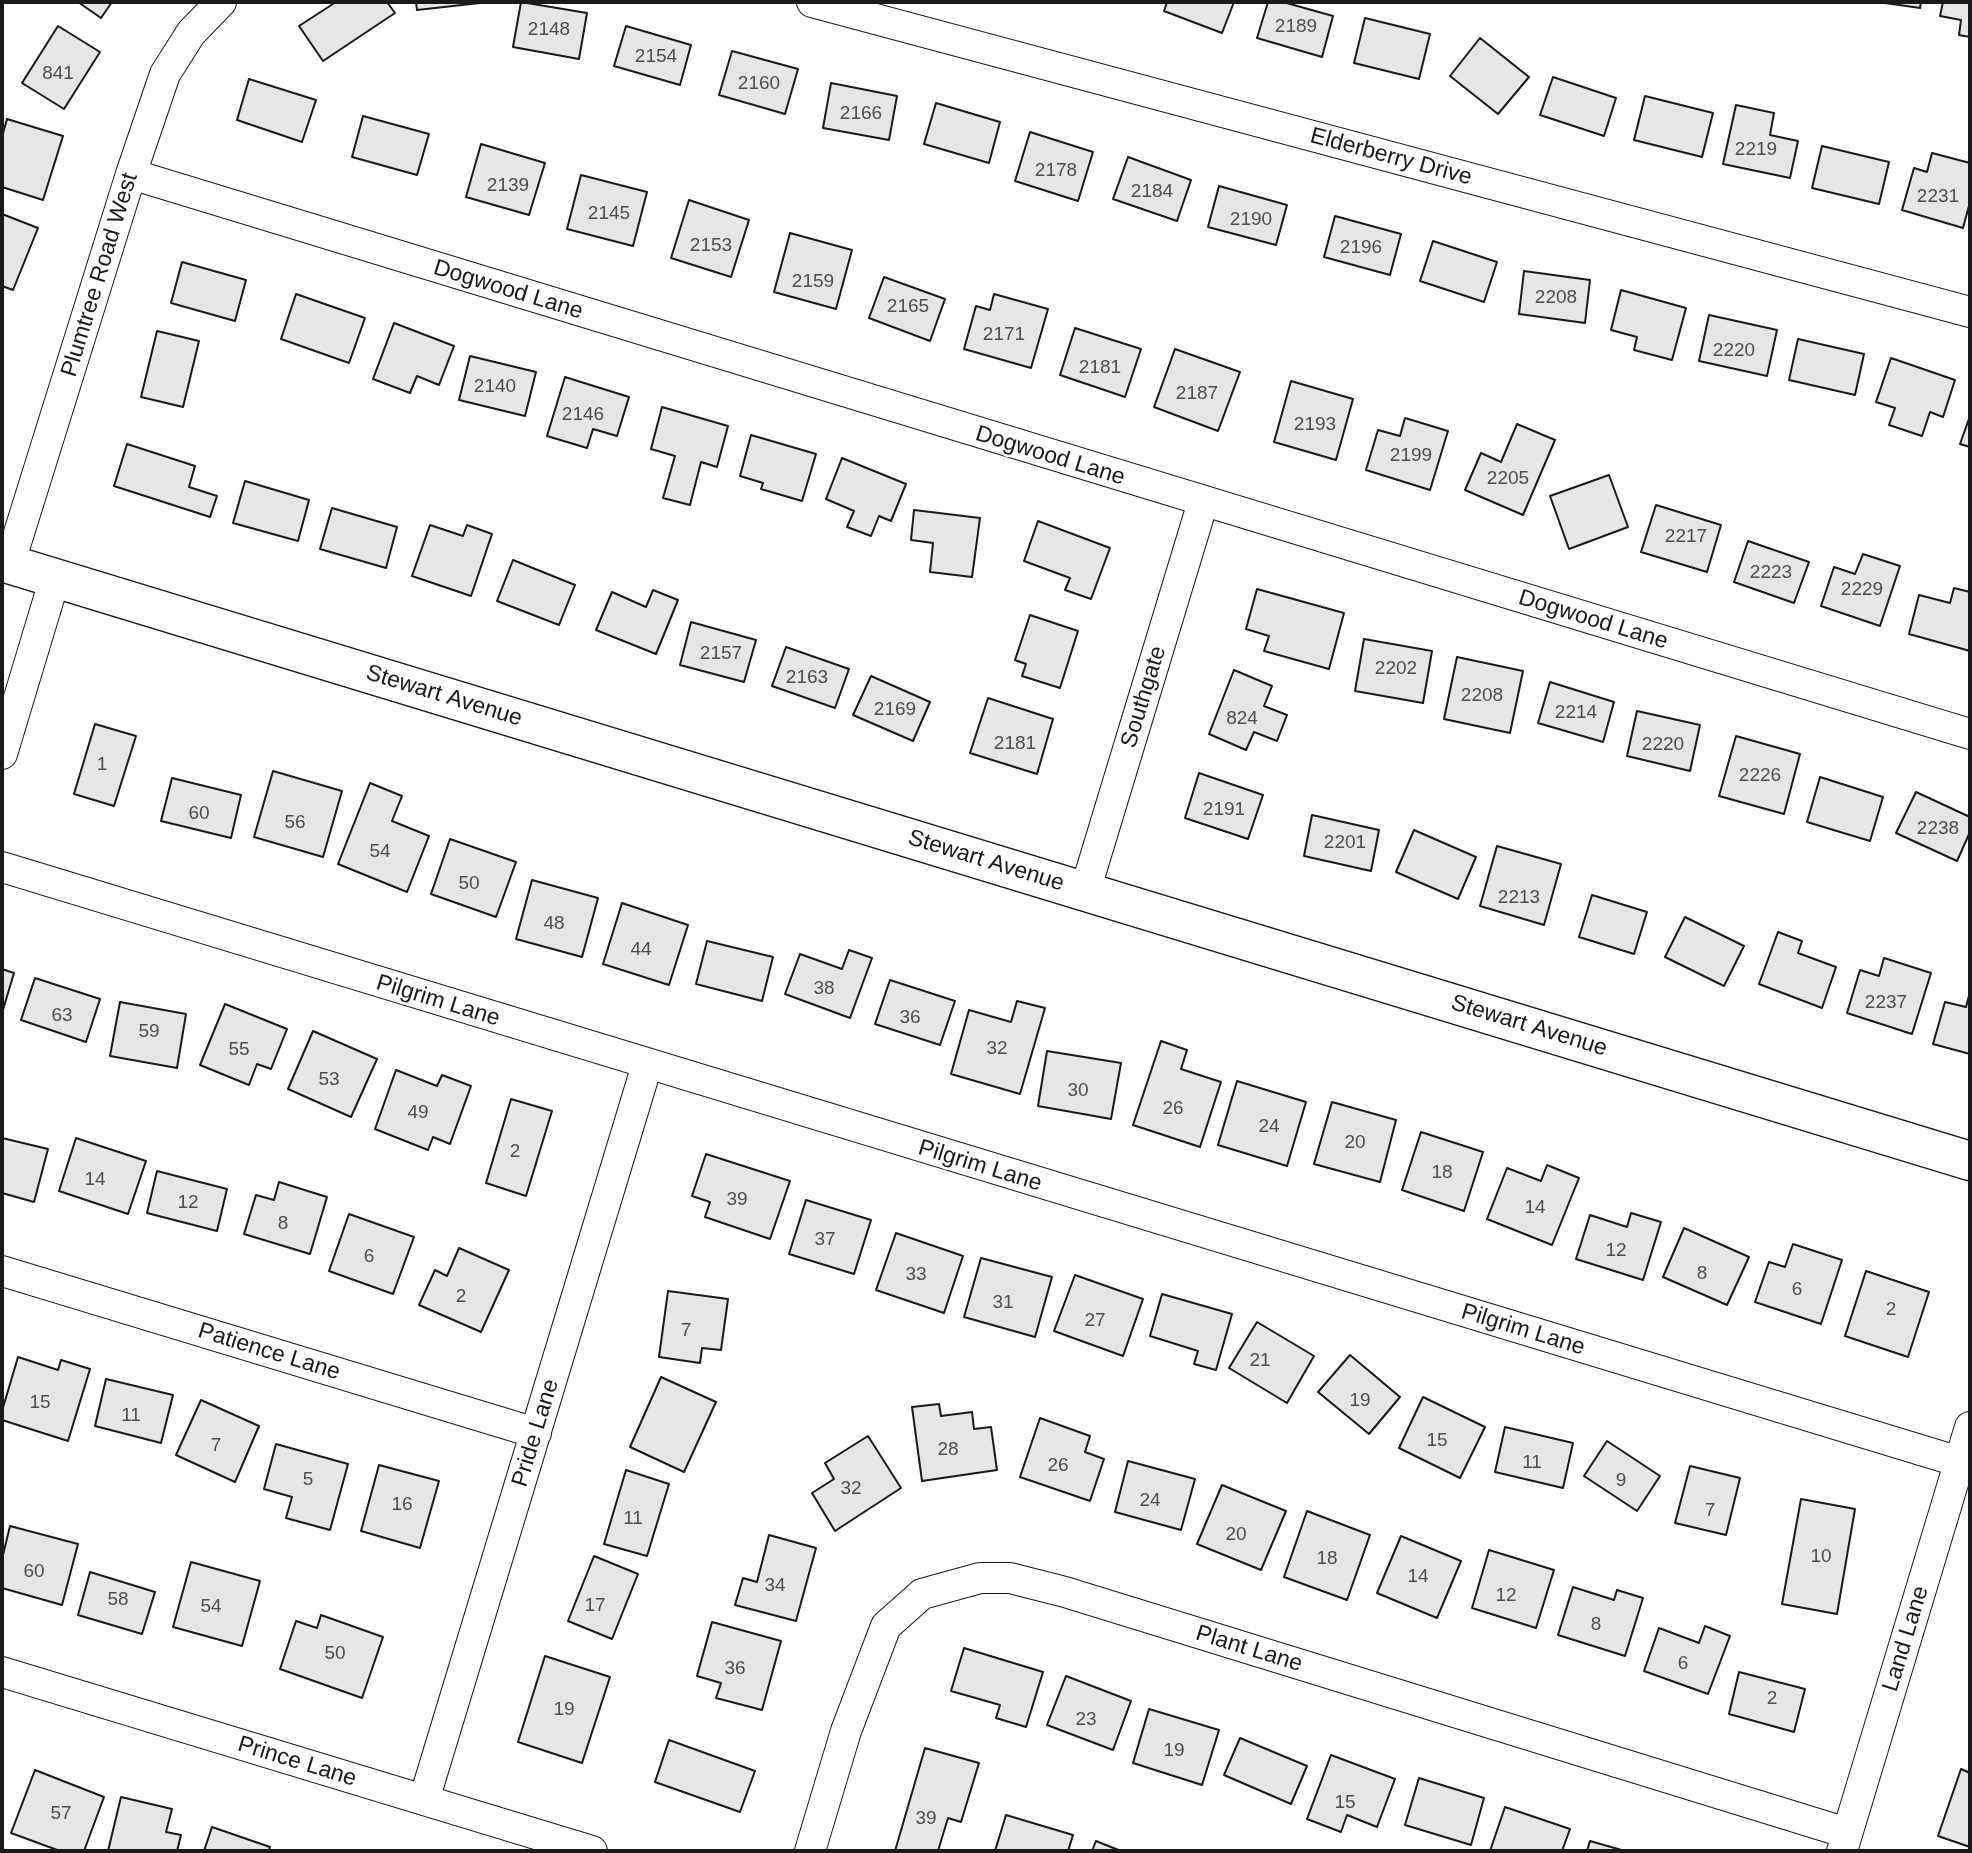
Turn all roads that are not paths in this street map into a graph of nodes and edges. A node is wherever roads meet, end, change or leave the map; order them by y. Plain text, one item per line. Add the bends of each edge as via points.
1 (221, 2) edge
2 (812, 2) edge
3 (131, 174) junction
4 (1970, 312) edge
5 (1203, 502) junction
6 (6, 564) edge
7 (55, 578) junction
8 (1970, 734) edge
9 (2, 754) edge
10 (2, 867) edge
11 (1084, 891) junction
12 (647, 1065) junction
13 (1970, 1161) edge
14 (2, 1271) edge
15 (1970, 1427) edge
16 (536, 1433) junction
17 (1960, 1462) junction
18 (2, 1672) edge
19 (424, 1800) junction
20 (1845, 1842) edge
21 (592, 1851) edge
22 (810, 1851) edge

1 - 3 street, Plumtree Road West via 191,33 165,74
2 - 4 street, Elderberry Drive
3 - 5 street, Dogwood Lane
3 - 6 street, Plumtree Road West
5 - 8 street, Dogwood Lane
5 - 11 street, Southgate
6 - 7 street, Stewart Avenue
7 - 9 street
7 - 11 street, Stewart Avenue
10 - 12 street, Pilgrim Lane
11 - 13 street, Stewart Avenue
12 - 16 street, Pride Lane
12 - 17 street, Pilgrim Lane
14 - 16 street, Patience Lane
15 - 17 street, Land Lane
16 - 19 street, Pride Lane
17 - 20 street, Land Lane
18 - 19 street, Prince Lane
19 - 21 street, Prince Lane
20 - 22 street, Plant Lane via 1065,1592 1010,1578 980,1578 922,1594 886,1626 846,1731

